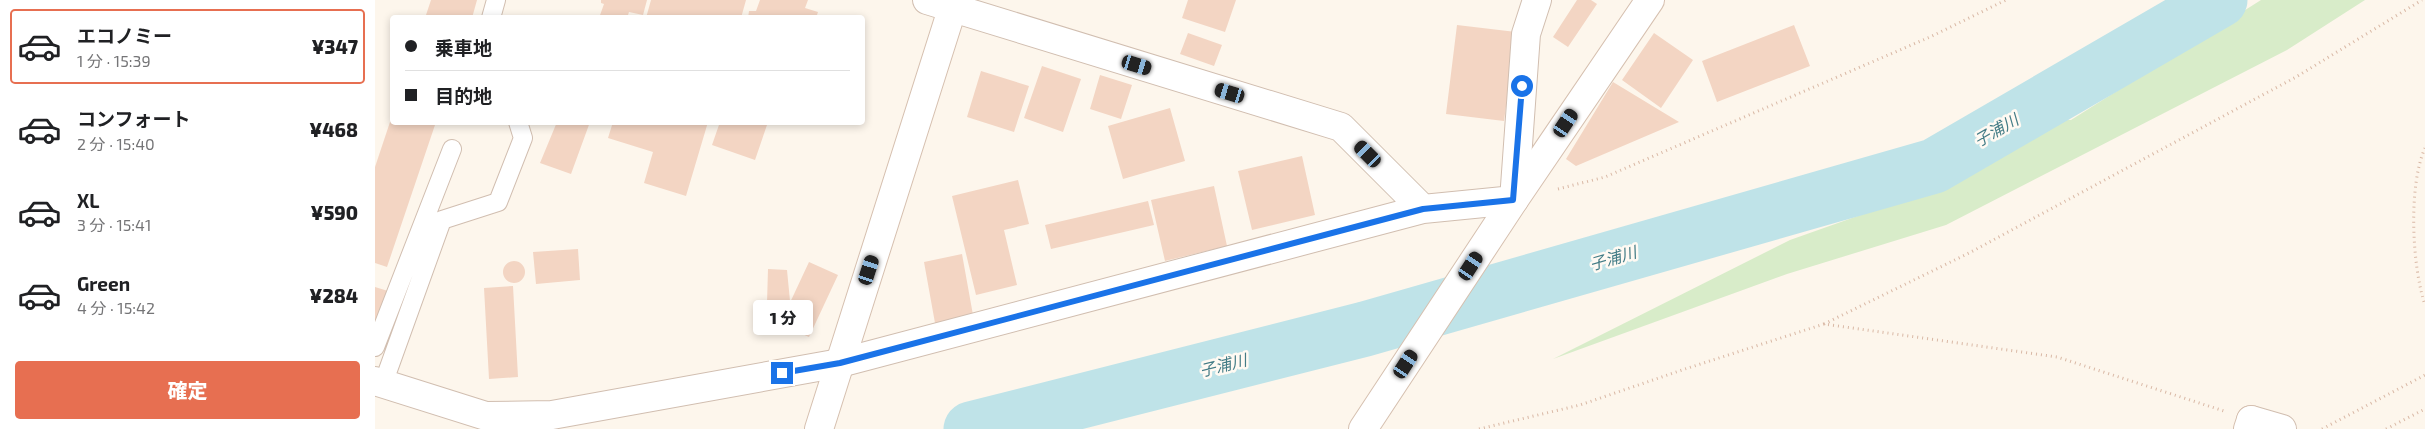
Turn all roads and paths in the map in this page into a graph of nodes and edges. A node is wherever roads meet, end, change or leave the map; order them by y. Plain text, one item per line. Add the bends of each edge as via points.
1 (496, 0) edge
2 (1537, 0) edge
3 (1650, 0) edge
4 (2006, 0) edge
5 (2422, 0) edge
6 (945, 3) edge
7 (492, 15) edge
8 (519, 125) edge
9 (2425, 148) edge
10 (452, 149) dead end
11 (1513, 200) junction
12 (1423, 209) junction
13 (2425, 304) edge
14 (1824, 324) junction
15 (375, 346) edge
16 (840, 363) junction
17 (2425, 375) edge
18 (379, 382) edge
19 (2425, 409) edge
20 (2249, 424) edge
21 (819, 429) edge
22 (1363, 429) edge
23 (1479, 429) edge
24 (2282, 429) edge
25 (2322, 429) edge
26 (2386, 429) edge

1 - 7 lane
2 - 11 street via 1526,34
3 - 11 street
4 - 11 path via 1921,41 1605,177
5 - 14 path via 2296,77 1969,253
6 - 12 street via 1341,127
6 - 16 street
8 - 18 lane via 523,138 498,202 443,220
9 - 13 path via 2413,212 2418,283
10 - 15 lane
11 - 12 street
11 - 22 street
12 - 16 street
14 - 20 path via 2057,357
14 - 23 path via 1580,405
16 - 18 street via 552,415 486,416
16 - 21 street
17 - 25 path
19 - 26 path
20 - 24 street

